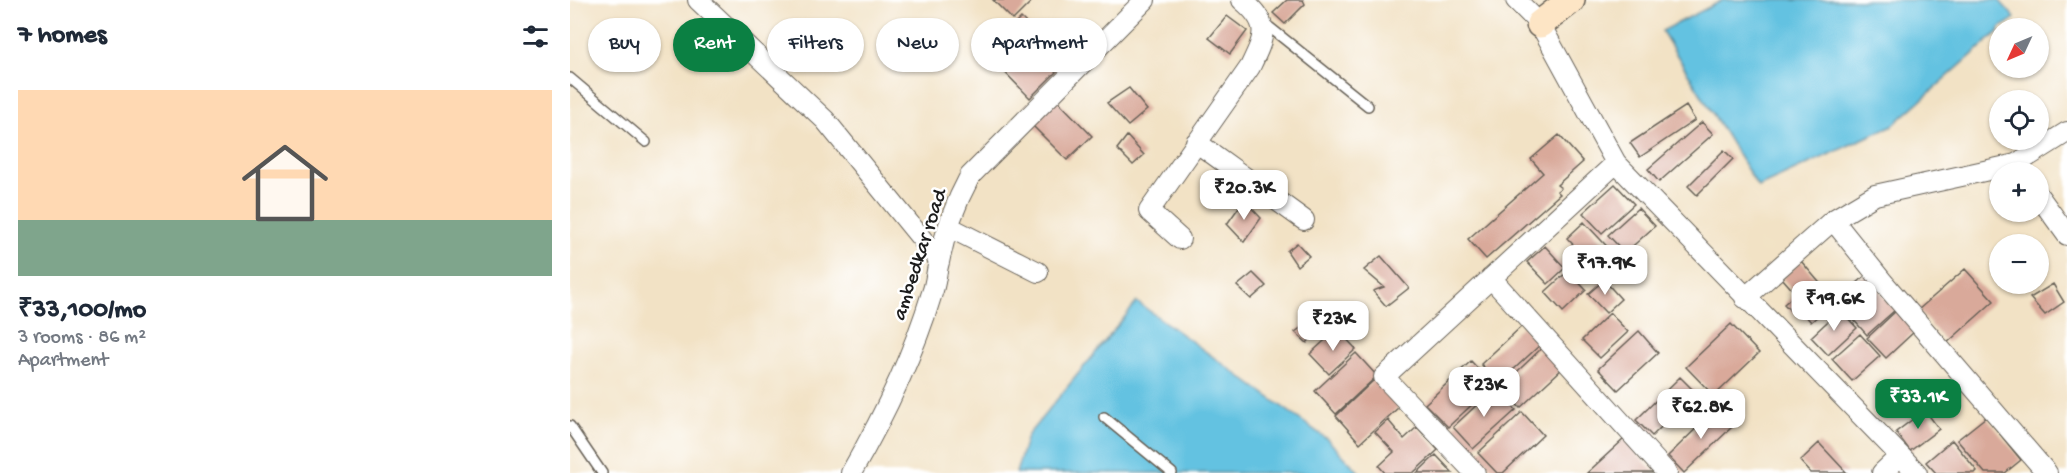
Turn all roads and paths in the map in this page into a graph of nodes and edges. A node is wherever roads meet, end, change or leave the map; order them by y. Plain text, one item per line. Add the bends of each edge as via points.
1 (698, 0) edge
2 (1145, 0) edge
3 (1242, 0) edge
4 (1516, 0) edge
5 (1571, 0) edge
6 (1261, 21) junction
7 (1540, 24) junction
8 (570, 78) edge
9 (1368, 106) dead end
10 (2067, 132) edge
11 (646, 142) dead end
12 (1196, 142) junction
13 (2027, 162) edge
14 (1616, 163) junction
15 (1989, 174) edge
16 (2049, 211) edge
17 (1304, 220) dead end
18 (1833, 220) junction
19 (950, 227) junction
20 (2067, 236) edge
21 (1180, 239) dead end
22 (939, 260) junction
23 (1038, 272) dead end
24 (1491, 278) junction
25 (1745, 298) junction
26 (1104, 417) dead end
27 (570, 426) edge
28 (1900, 456) junction
29 (602, 473) edge
30 (851, 473) edge
31 (1172, 473) edge
32 (1475, 473) edge
33 (1666, 473) edge
34 (1882, 473) edge
35 (1917, 473) edge
36 (2047, 473) edge

1 - 22 street via 825,120
2 - 19 street, ambedkar road via 970,176 958,198
3 - 6 street
4 - 7 street
5 - 7 street
6 - 9 lane
6 - 12 street via 1261,45 1250,67
7 - 14 street
8 - 11 lane
10 - 13 street
12 - 17 street
12 - 21 street via 1149,210
14 - 24 street
14 - 25 street
15 - 18 street via 1875,195
16 - 20 street
18 - 25 street
18 - 36 street
19 - 22 street, ambedkar road
19 - 23 street
22 - 30 street, ambedkar road via 933,292 902,373 882,419
24 - 32 street via 1384,377
24 - 33 street
25 - 28 street
26 - 31 lane
27 - 29 lane
28 - 34 street
28 - 35 street

